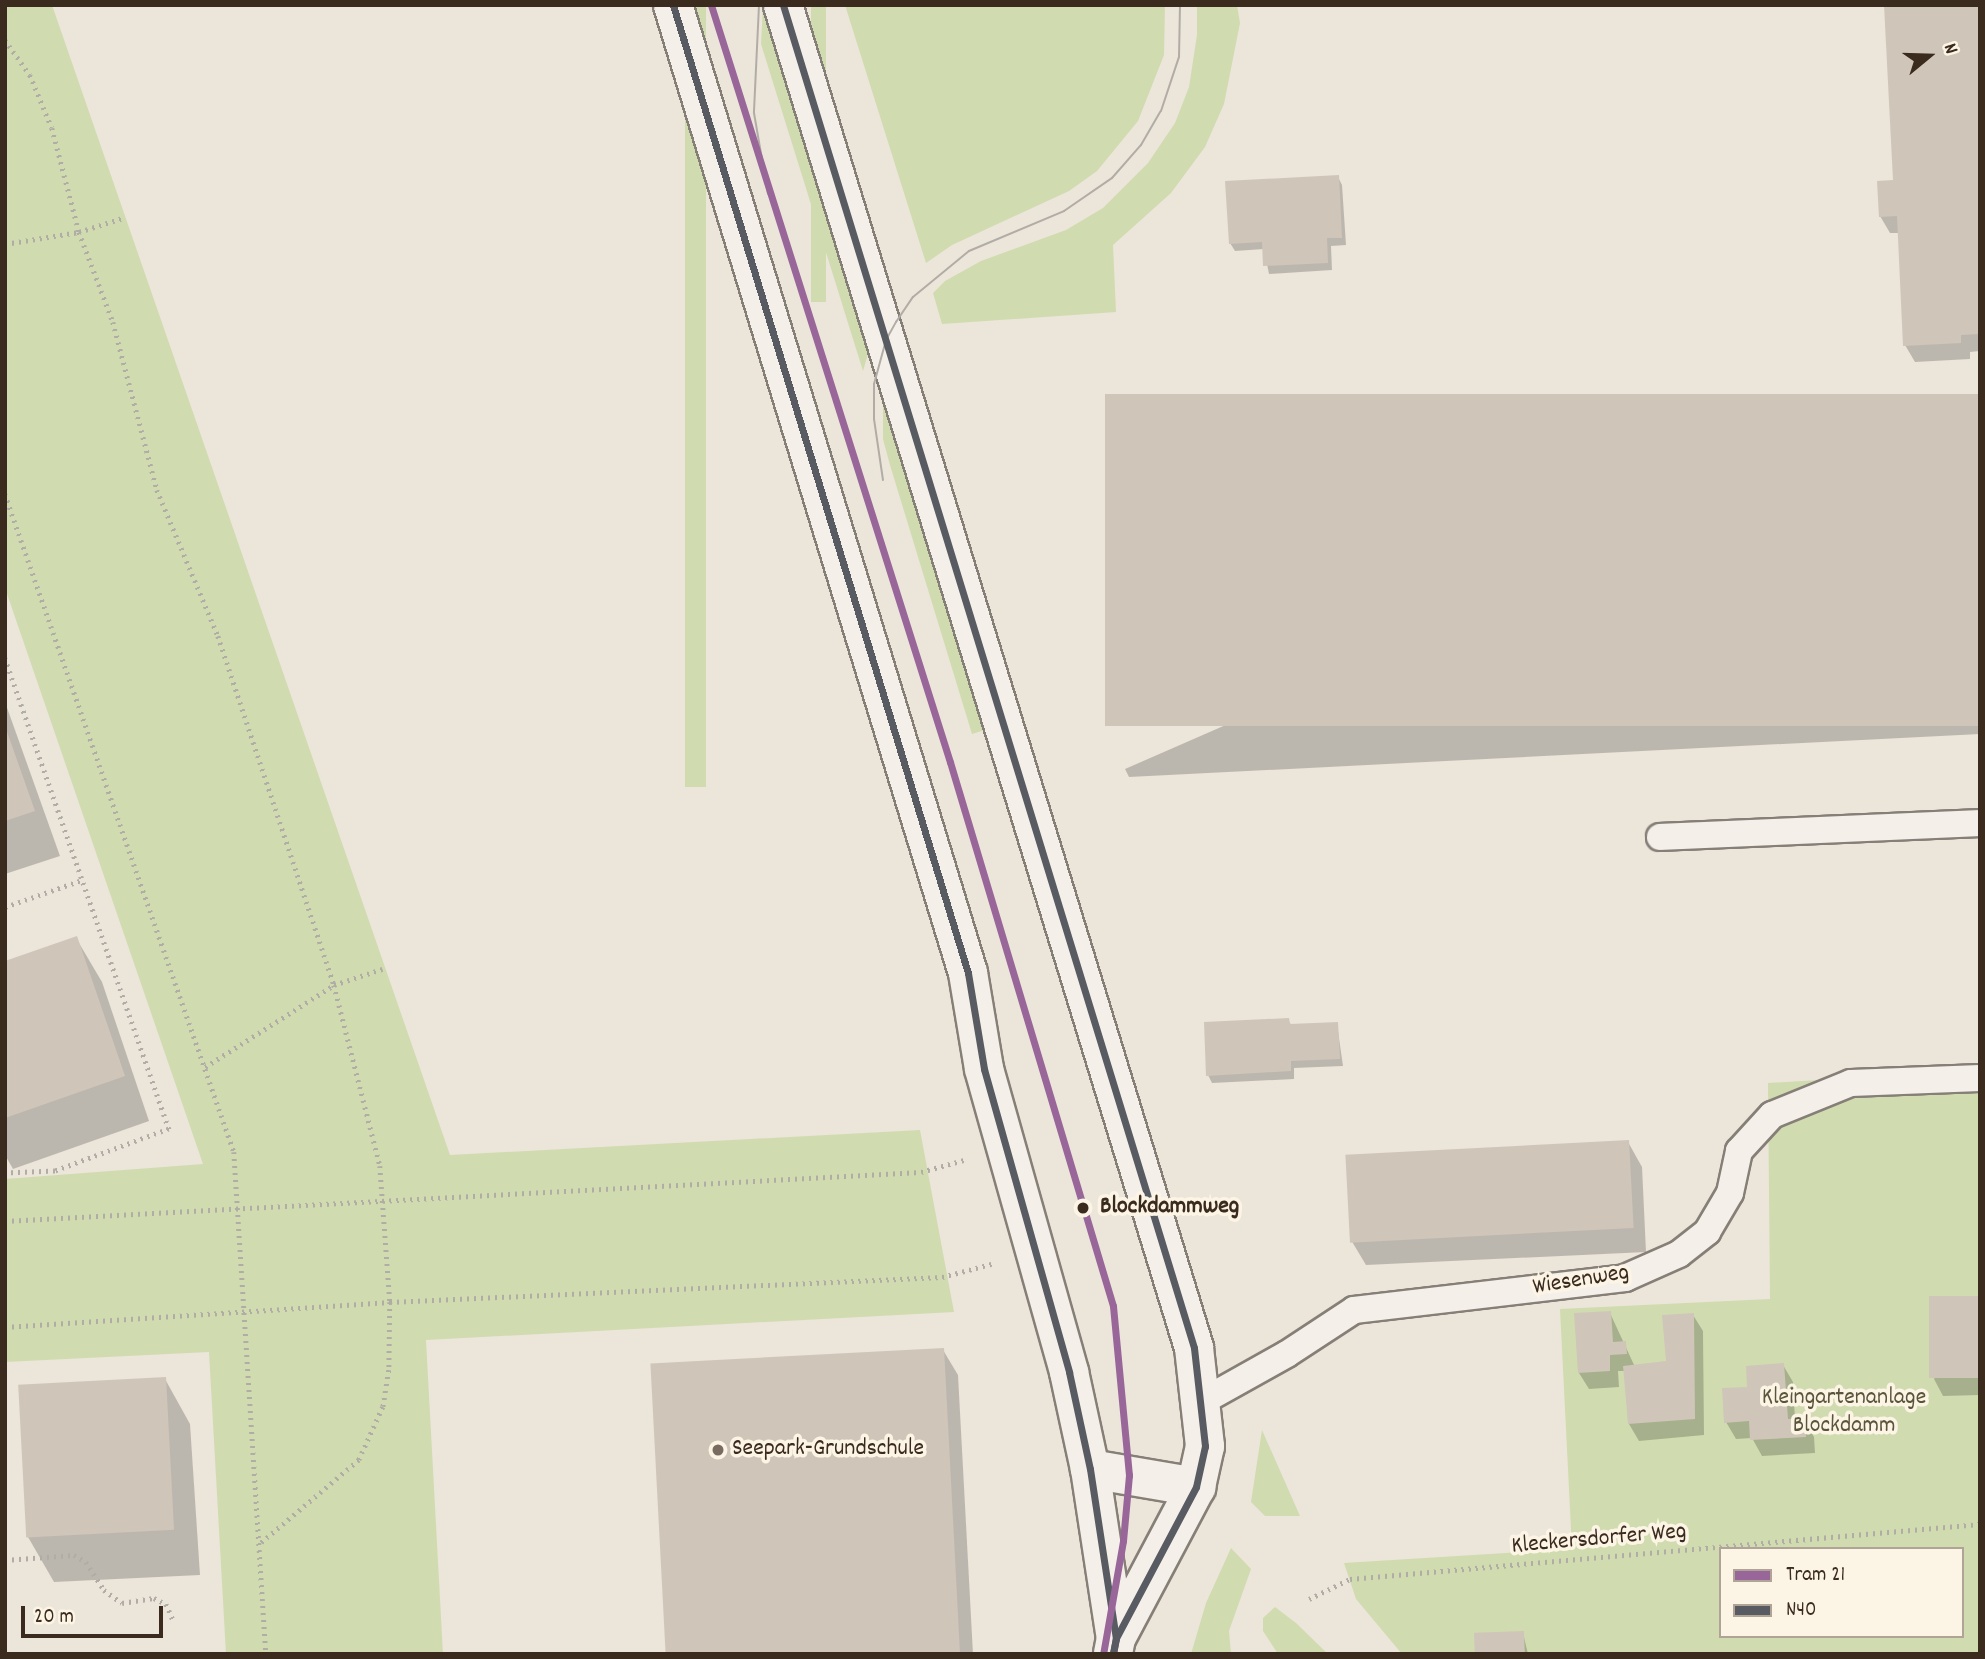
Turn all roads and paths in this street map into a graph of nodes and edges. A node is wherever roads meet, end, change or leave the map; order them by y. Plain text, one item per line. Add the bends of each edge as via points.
1 (673, 5) edge
2 (783, 5) edge
3 (5, 40) edge
4 (123, 218) dead end
5 (79, 232) junction
6 (5, 244) edge
7 (5, 494) edge
8 (5, 658) edge
9 (1980, 823) edge
10 (1660, 837) dead end
11 (82, 880) junction
12 (5, 906) edge
13 (382, 970) dead end
14 (334, 985) junction
15 (205, 1066) junction
16 (1980, 1077) edge
17 (970, 1158) dead end
18 (5, 1173) edge
19 (384, 1200) junction
20 (238, 1209) junction
21 (5, 1221) edge
22 (996, 1263) dead end
23 (390, 1301) junction
24 (245, 1313) junction
25 (5, 1327) edge
26 (1203, 1401) junction
27 (1090, 1469) junction
28 (1196, 1487) junction
29 (1980, 1524) edge
30 (260, 1544) junction
31 (5, 1560) edge
32 (1309, 1599) dead end
33 (173, 1620) dead end
34 (1114, 1646) edge
35 (266, 1654) edge

1 - 27 street via 968,973 984,1069 1069,1372
2 - 26 street via 1194,1348
3 - 5 path via 30,75 52,128
4 - 5 path
5 - 6 path
5 - 14 path via 113,322 157,490 218,636
7 - 15 path
8 - 11 path
9 - 10 lane
11 - 12 path
11 - 18 path via 169,1129 55,1171
13 - 14 path
14 - 15 path
14 - 19 path via 380,1166
15 - 20 path via 234,1152
16 - 26 lane, Wiesenweg via 1851,1083 1772,1115 1739,1151 1730,1193 1707,1231 1679,1254 1625,1278 1354,1310
17 - 19 path via 921,1172
19 - 20 path
19 - 23 path
20 - 21 path
20 - 24 path
22 - 23 path via 942,1277
23 - 24 path
23 - 30 path via 389,1370 374,1433 359,1460
24 - 25 path
24 - 30 path
26 - 28 street via 1205,1446
27 - 28 street
27 - 34 street
28 - 34 street
29 - 32 path, Kleckersdorfer Weg via 1350,1579
30 - 35 path
31 - 33 path via 74,1555 86,1562 104,1590 122,1602 154,1598 166,1604

